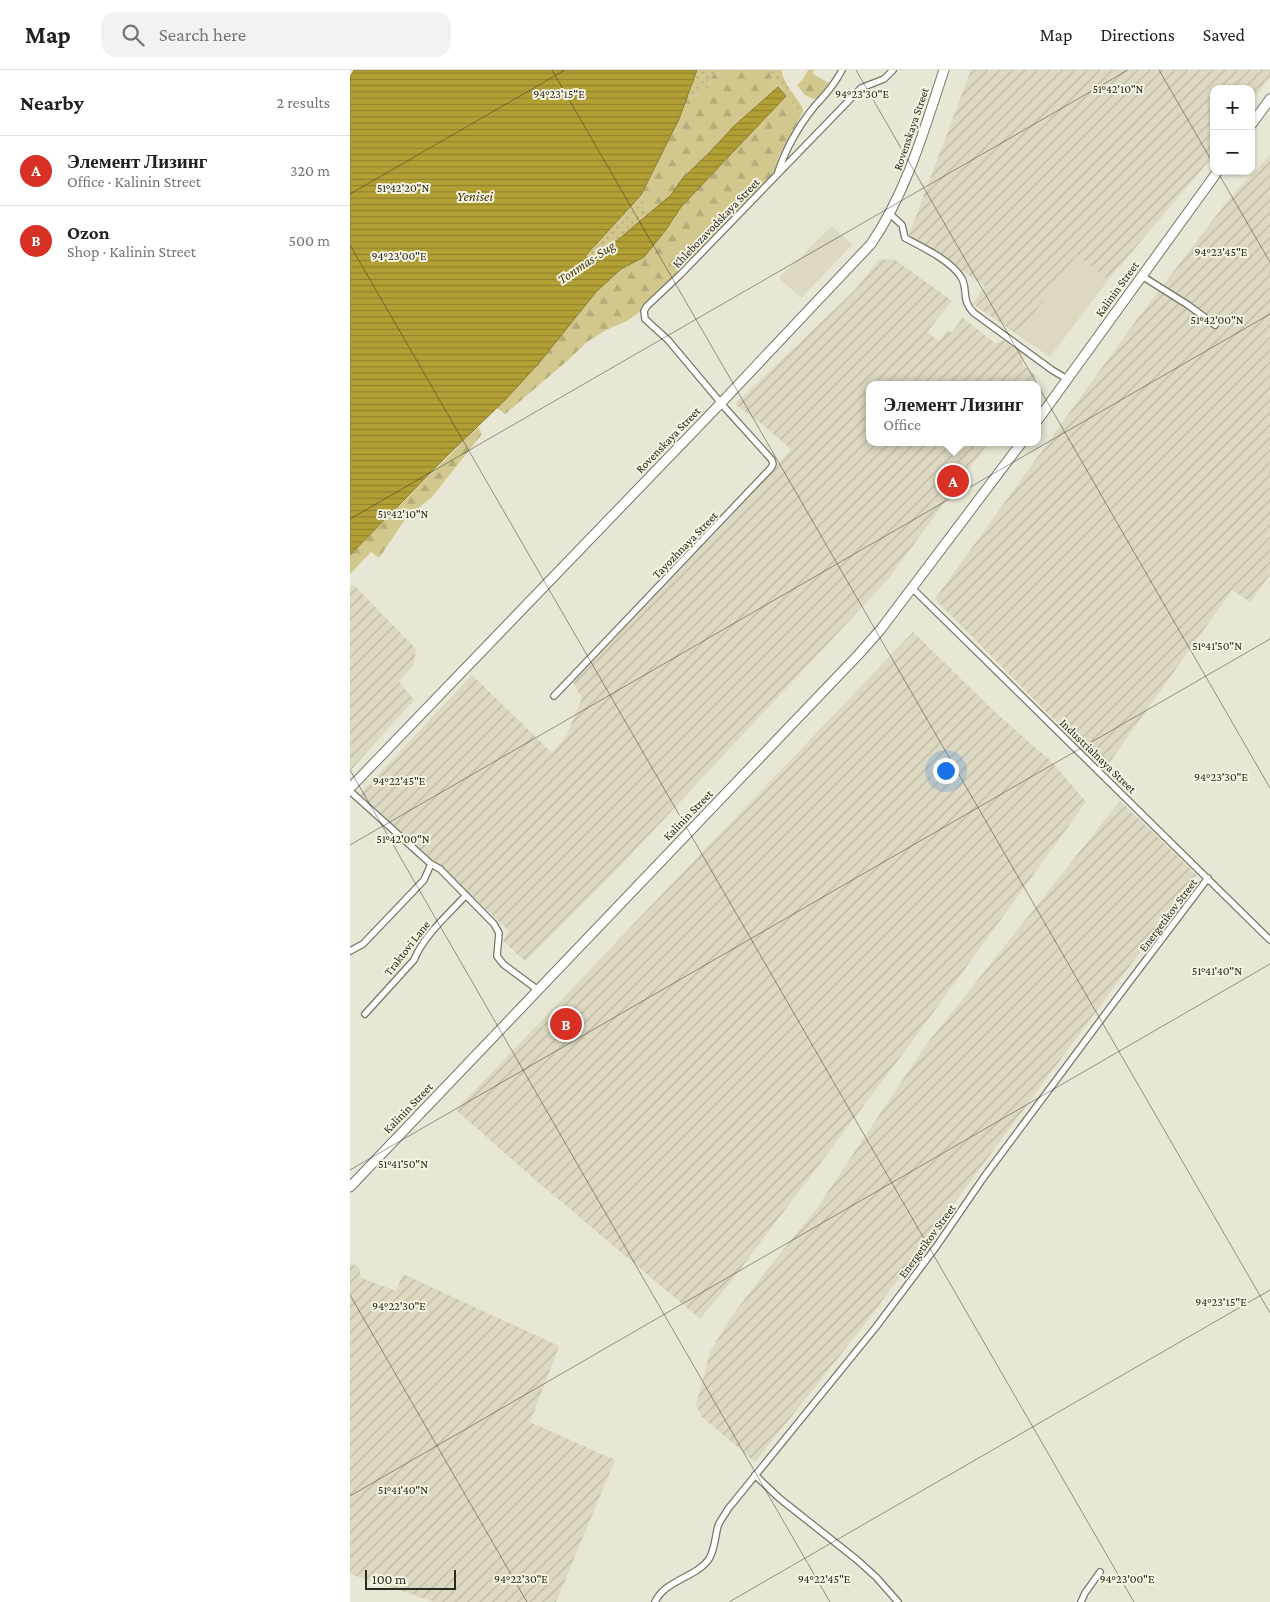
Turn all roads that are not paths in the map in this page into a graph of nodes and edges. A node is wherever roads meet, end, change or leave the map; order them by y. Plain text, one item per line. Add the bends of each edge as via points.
1 (842, 70) edge
2 (893, 70) edge
3 (944, 70) edge
4 (1270, 99) edge
5 (1255, 120) edge
6 (1215, 175) edge
7 (776, 177) junction
8 (890, 214) junction
9 (1142, 276) junction
10 (1215, 325) dead end
11 (1067, 379) junction
12 (721, 403) junction
13 (1041, 415) edge
14 (1019, 446) edge
15 (911, 587) junction
16 (554, 696) dead end
17 (350, 789) edge
18 (431, 864) junction
19 (1208, 878) junction
20 (466, 895) junction
21 (1270, 940) edge
22 (350, 951) edge
23 (538, 990) junction
24 (365, 1014) dead end
25 (350, 1187) edge
26 (755, 1474) junction
27 (1100, 1572) dead end
28 (1084, 1601) edge
29 (655, 1602) edge
30 (898, 1602) edge

1 - 7 street via 790,144
2 - 7 street, Khlebozavodskaya Street via 884,79 861,88
3 - 8 main road, Rovenskaya Street via 907,179
4 - 5 main road
6 - 9 main road, Kalinin Street
7 - 12 street, Khlebozavodskaya Street via 644,311 645,319 668,340
8 - 11 street via 902,225 905,238 932,252 955,270 964,287 964,298 974,313
8 - 12 main road, Rovenskaya Street via 871,244
9 - 10 street
9 - 11 main road, Kalinin Street
11 - 13 main road, Kalinin Street
12 - 16 street, Tayozhnaya Street via 772,460 771,468
12 - 17 main road, Rovenskaya Street
14 - 15 main road, Kalinin Street
15 - 19 street, Industrialnaya Street
15 - 23 main road, Kalinin Street via 881,629 833,682
17 - 18 street
18 - 20 street via 440,868
18 - 22 street via 424,880 363,944
19 - 21 street, Industrialnaya Street
19 - 26 street, Energetikov Street via 876,1327
20 - 23 street via 499,933 497,956 503,964
20 - 24 street, Traktovi Lane
23 - 25 main road, Kalinin Street
26 - 29 street, Energetikov Street via 718,1526 708,1560 669,1586
26 - 30 street via 779,1498 856,1559
27 - 28 street via 1085,1593

